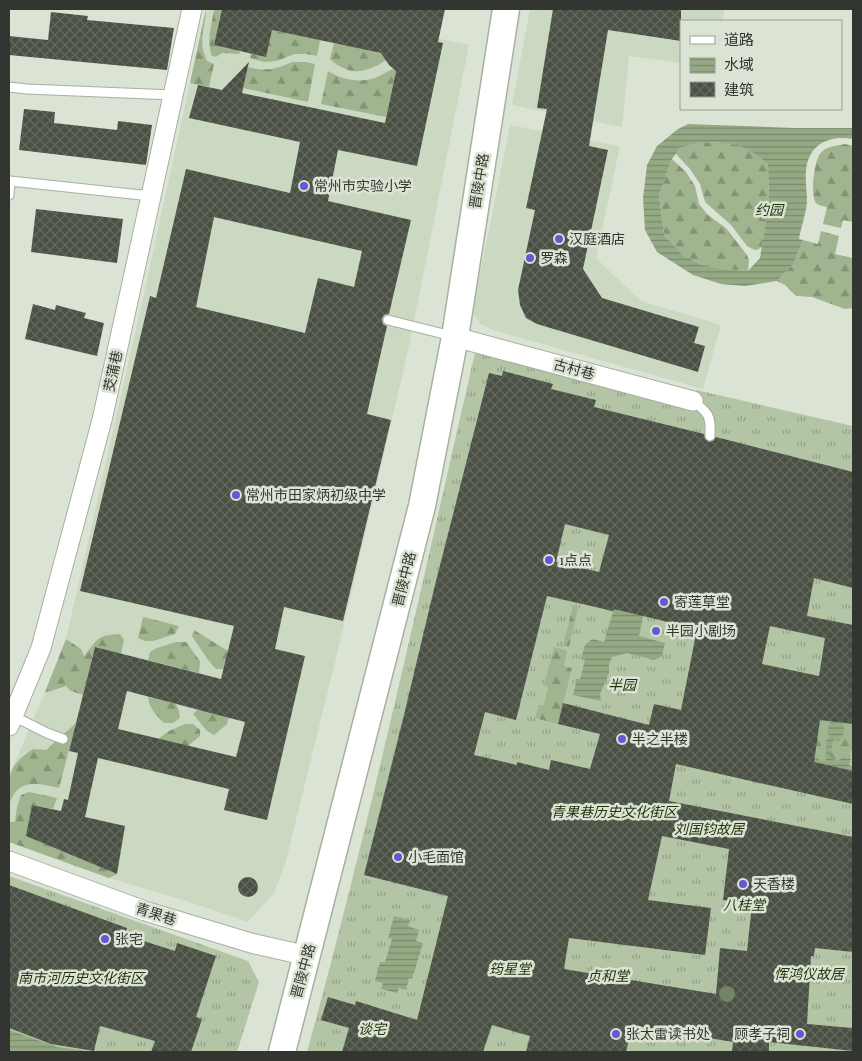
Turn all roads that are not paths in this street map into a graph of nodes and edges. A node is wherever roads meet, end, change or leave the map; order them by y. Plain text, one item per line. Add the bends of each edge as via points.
1 (192, 9) edge
2 (506, 9) edge
3 (9, 87) edge
4 (173, 95) junction
5 (9, 195) edge
6 (151, 196) junction
7 (388, 320) dead end
8 (455, 337) junction
9 (694, 401) joint
10 (710, 436) dead end
11 (11, 721) edge
12 (63, 739) dead end
13 (9, 861) edge
14 (308, 956) junction
15 (282, 1052) edge

1 - 4 street, 茭蒲巷
2 - 8 main road, 晋陵中路
3 - 4 lane
4 - 6 street, 茭蒲巷
5 - 6 lane via 10,181
6 - 11 street, 茭蒲巷 via 100,430 41,648
7 - 8 lane
8 - 9 street, 古村巷
8 - 14 main road, 晋陵中路 via 422,506
9 - 10 lane via 706,410 711,421
11 - 12 lane
13 - 14 street, 青果巷 via 145,910 251,943
14 - 15 main road, 晋陵中路

